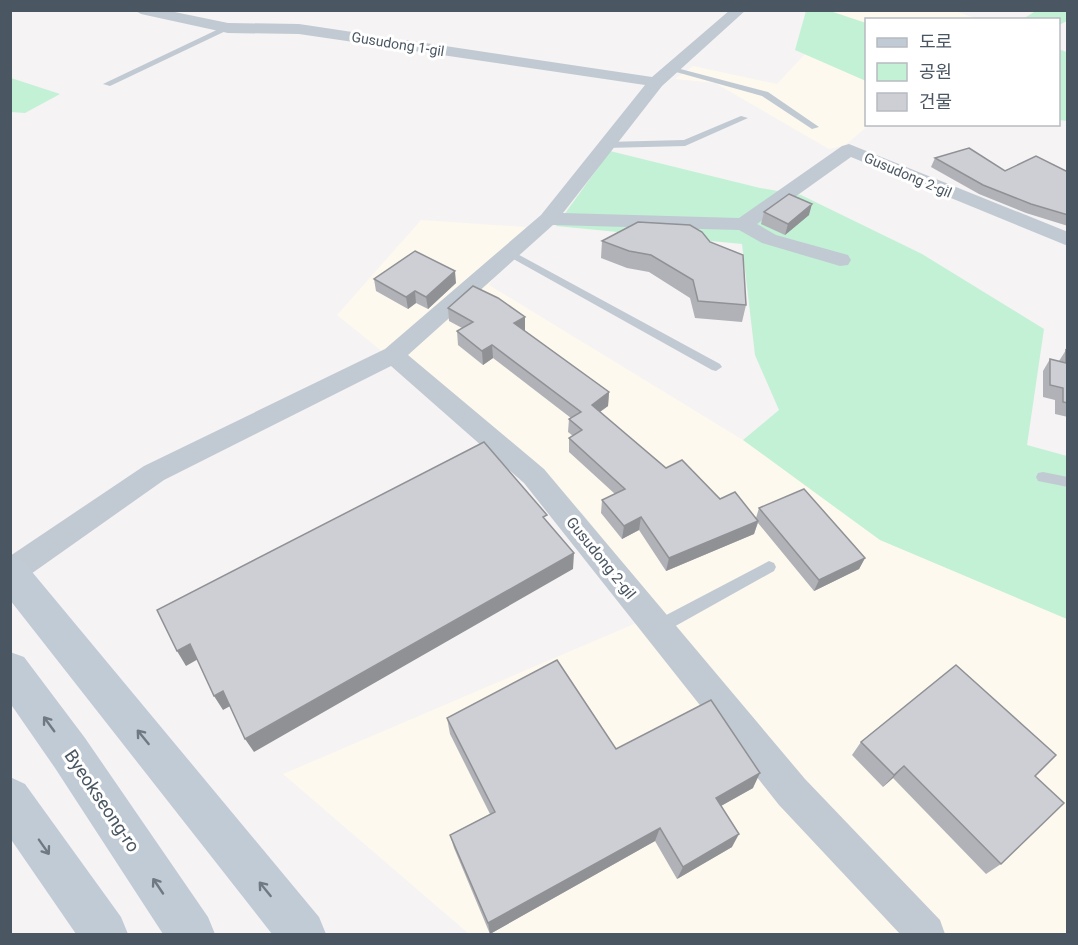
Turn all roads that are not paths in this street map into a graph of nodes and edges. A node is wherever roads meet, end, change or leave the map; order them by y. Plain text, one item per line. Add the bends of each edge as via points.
1 (141, 10) edge
2 (740, 10) edge
3 (228, 28) junction
4 (672, 68) junction
5 (656, 82) junction
6 (107, 84) dead end
7 (744, 118) dead end
8 (814, 127) dead end
9 (606, 145) junction
10 (548, 219) junction
11 (743, 224) junction
12 (1068, 240) edge
13 (510, 253) junction
14 (840, 260) dead end
15 (393, 355) junction
16 (716, 367) dead end
17 (1043, 477) dead end
18 (1068, 482) edge
19 (769, 567) dead end
20 (11, 572) edge
21 (657, 627) junction
22 (10, 670) edge
23 (10, 799) edge
24 (104, 934) edge
25 (191, 934) edge
26 (302, 934) edge
27 (926, 934) edge

1 - 3 street, Gusudong 1-gil
2 - 4 street
3 - 5 street, Gusudong 1-gil via 299,29
3 - 6 lane
4 - 5 street
4 - 8 lane via 765,94
5 - 9 street
7 - 9 lane via 685,142
9 - 10 street
10 - 11 street
10 - 13 street
11 - 12 street, Gusudong 2-gil via 849,150
11 - 14 street via 769,239
13 - 15 street
13 - 16 lane
15 - 20 street via 154,473
15 - 21 street, Gusudong 2-gil via 534,476
17 - 18 lane
19 - 21 lane
26 -> 20 main road
21 - 27 street, Gusudong 2-gil via 792,792
25 -> 22 main road, Byeokseong-ro
23 -> 24 main road

